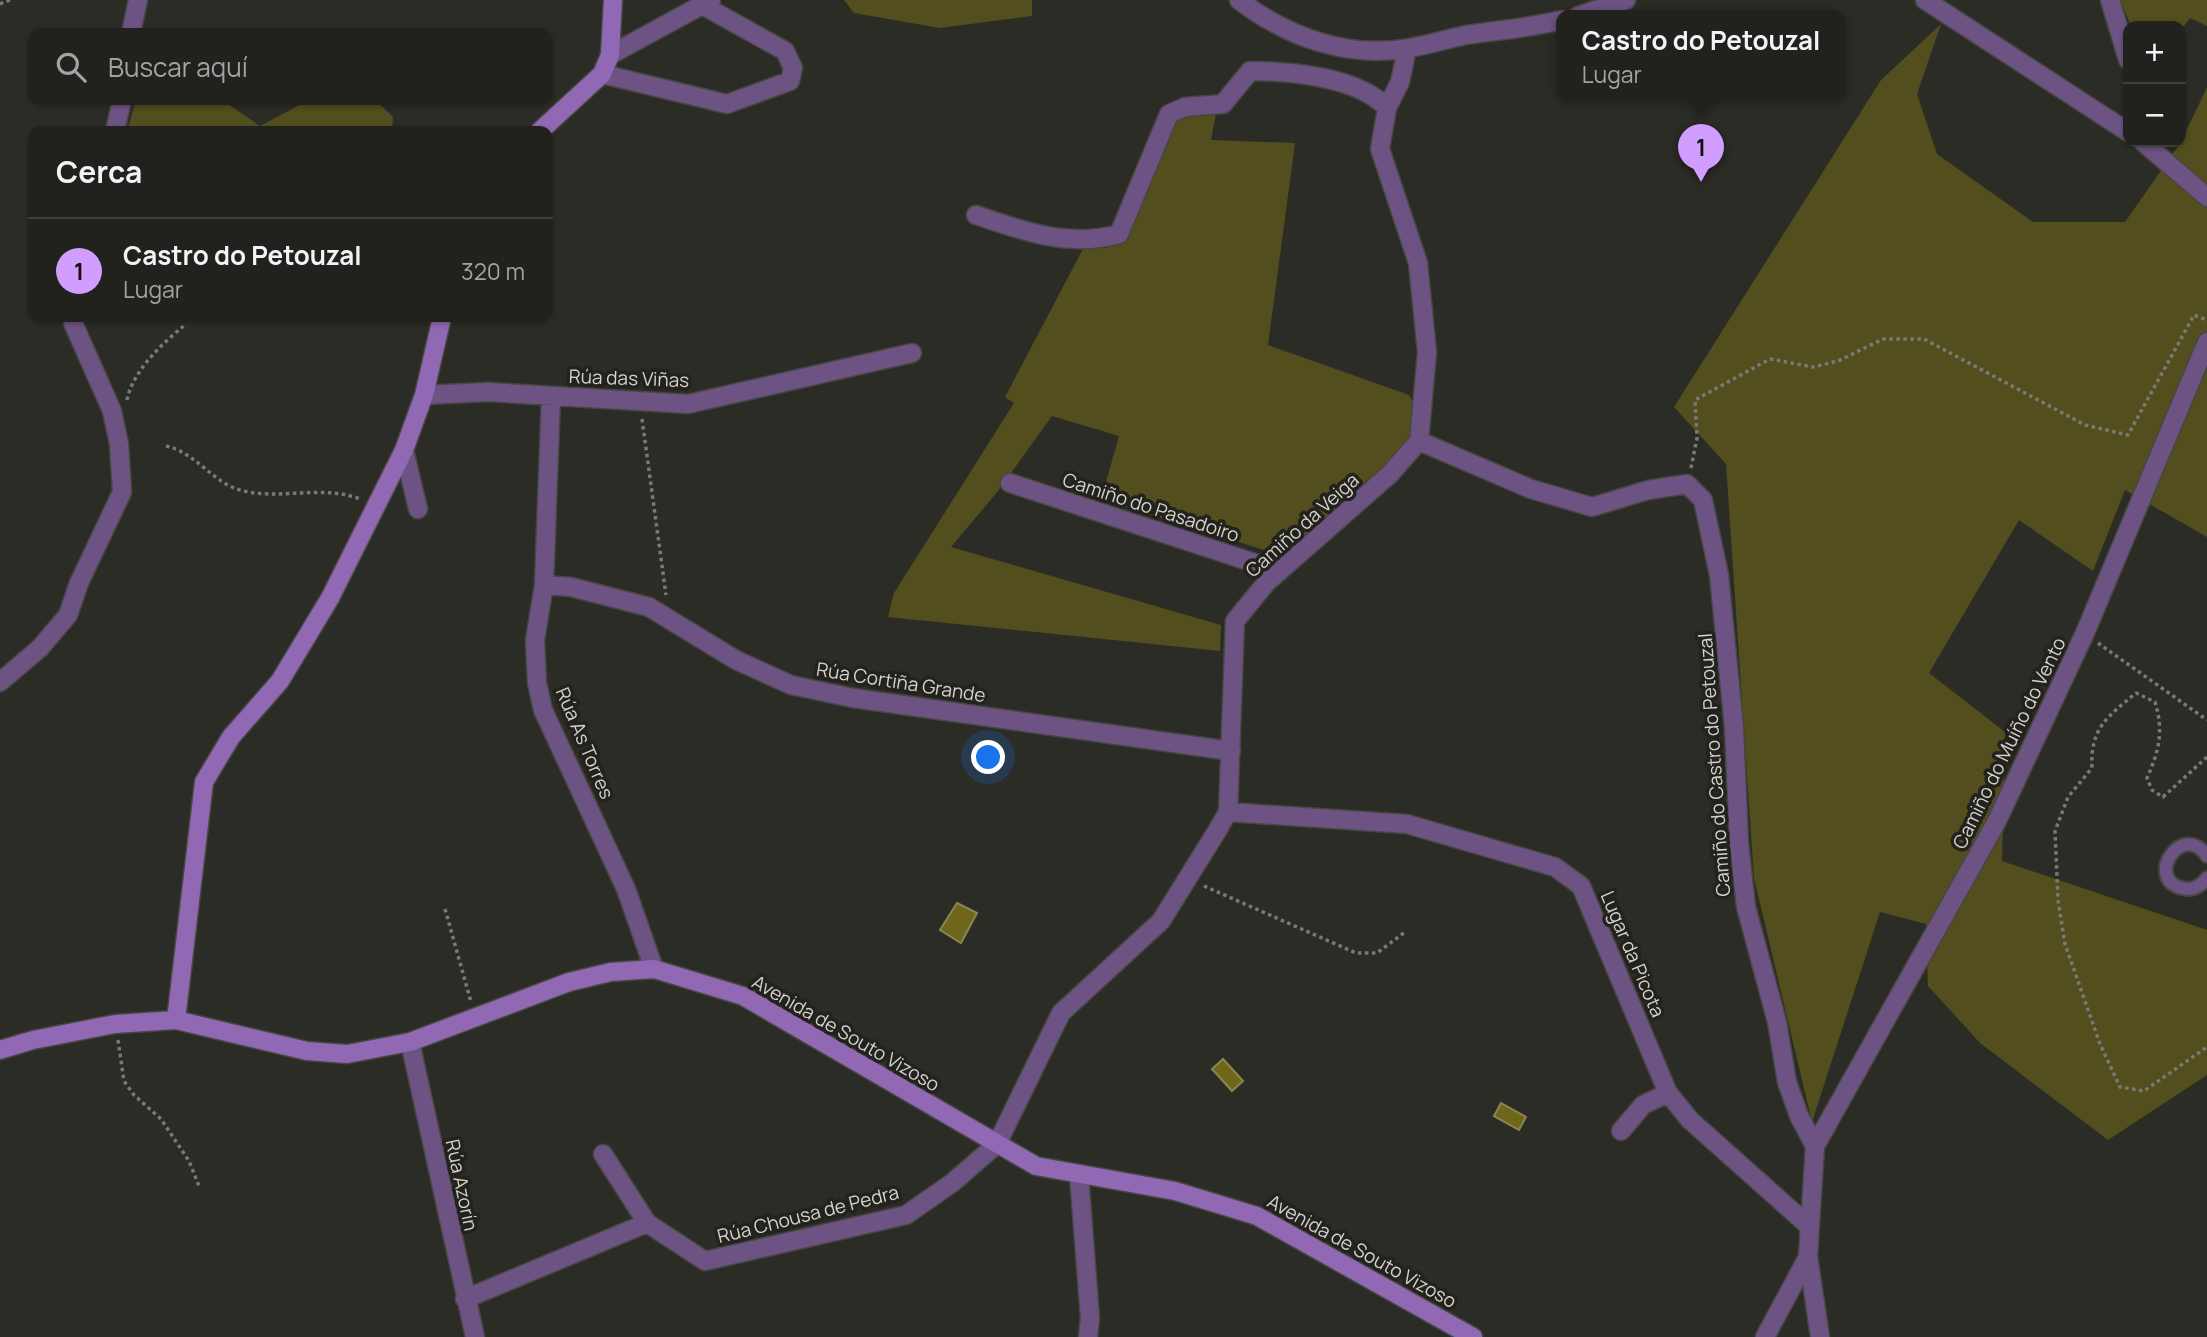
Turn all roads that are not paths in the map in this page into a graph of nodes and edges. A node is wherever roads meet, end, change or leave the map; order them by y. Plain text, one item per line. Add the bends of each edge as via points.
1 (138, 0) edge
2 (613, 0) edge
3 (1239, 0) edge
4 (1626, 0) edge
5 (1925, 0) edge
6 (2110, 0) edge
7 (708, 3) edge
8 (1595, 10) edge
9 (1556, 21) edge
10 (132, 28) edge
11 (2123, 43) edge
12 (1407, 49) junction
13 (610, 55) junction
14 (602, 74) junction
15 (121, 105) edge
16 (1387, 108) junction
17 (116, 126) edge
18 (545, 126) edge
19 (2123, 129) edge
20 (2149, 147) edge
21 (2207, 197) edge
22 (976, 215) dead end
23 (73, 322) edge
24 (441, 322) edge
25 (2207, 342) edge
26 (912, 353) dead end
27 (424, 395) junction
28 (551, 396) junction
29 (1419, 441) junction
30 (404, 450) junction
31 (1010, 483) dead end
32 (418, 509) dead end
33 (1279, 571) junction
34 (544, 585) junction
35 (0, 682) edge
36 (1231, 751) junction
37 (1228, 812) junction
38 (2206, 853) edge
39 (2207, 878) edge
40 (654, 969) junction
41 (176, 1020) junction
42 (410, 1042) junction
43 (0, 1050) edge
44 (1668, 1093) junction
45 (1621, 1131) dead end
46 (997, 1144) junction
47 (1815, 1146) junction
48 (603, 1154) dead end
49 (1079, 1175) junction
50 (647, 1223) junction
51 (1811, 1227) junction
52 (1808, 1255) junction
53 (465, 1298) junction
54 (475, 1337) edge
55 (1088, 1337) edge
56 (1474, 1337) edge
57 (1765, 1337) edge
58 (1820, 1337) edge

1 - 10 street
2 - 13 street
3 - 12 street via 1261,17 1325,45
4 - 8 street
5 - 19 street
6 - 11 street
7 - 13 street
7 - 14 street via 785,51 793,68 790,81 727,104
9 - 12 street
12 - 16 street via 1400,82
13 - 14 street
14 - 18 street
15 - 17 street
16 - 22 street via 1377,96 1310,75 1250,71 1223,104 1185,107 1169,114 1118,234 1069,240 1025,233
16 - 29 street via 1380,149 1418,263 1427,352
20 - 21 street
23 - 35 street via 112,411 122,492 68,615 40,648
24 - 27 street
25 - 47 street, Camiño do Muíño do Vento via 2085,633 1996,823
26 - 28 street, Rúa das Viñas via 688,404
27 - 28 street, Rúa das Viñas via 488,392
27 - 30 street
28 - 34 street, Rúa As Torres
29 - 33 street, Camiño da Veiga via 1390,474
29 - 47 street, Camiño do Castro do Petouzal via 1531,489 1592,507 1687,484 1703,500 1719,575 1729,666 1746,907 1777,1022 1787,1082
30 - 32 street
30 - 41 street via 330,598 280,681 231,737 204,782
31 - 33 street, Camiño do Pasadoiro
33 - 36 street, Camiño da Veiga via 1235,621
34 - 36 street, Rúa Cortiña Grande via 649,607 736,660 791,685 853,698
34 - 40 street, Rúa As Torres via 535,639 543,710 626,888
36 - 37 street, Camiño da Veiga
37 - 44 street, Lugar da Picota via 1407,824 1555,867 1581,886
37 - 46 street, Camiño da Veiga via 1161,921 1060,1013
38 - 39 lane via 2190,845 2176,849 2166,867 2171,881 2183,889 2197,888
40 - 42 street, Avenida de Souto Vizoso via 611,972 569,982
40 - 46 street, Avenida de Souto Vizoso via 743,996
41 - 42 street, Avenida de Souto Vizoso via 307,1051 347,1054
41 - 43 street, Avenida de Souto Vizoso via 115,1024
42 - 53 street, Rúa Azorín
44 - 45 street via 1643,1105
44 - 51 street, Lugar da Picota via 1709,1138
46 - 49 street, Avenida de Souto Vizoso via 1036,1166
46 - 50 street, Rúa Chousa de Pedra via 906,1215 719,1258 705,1261
47 - 51 street
48 - 50 street
49 - 55 street
49 - 56 street, Avenida de Souto Vizoso via 1175,1191 1256,1216
50 - 53 street
51 - 52 street
52 - 57 street
52 - 58 street
53 - 54 street, Rúa Azorín

